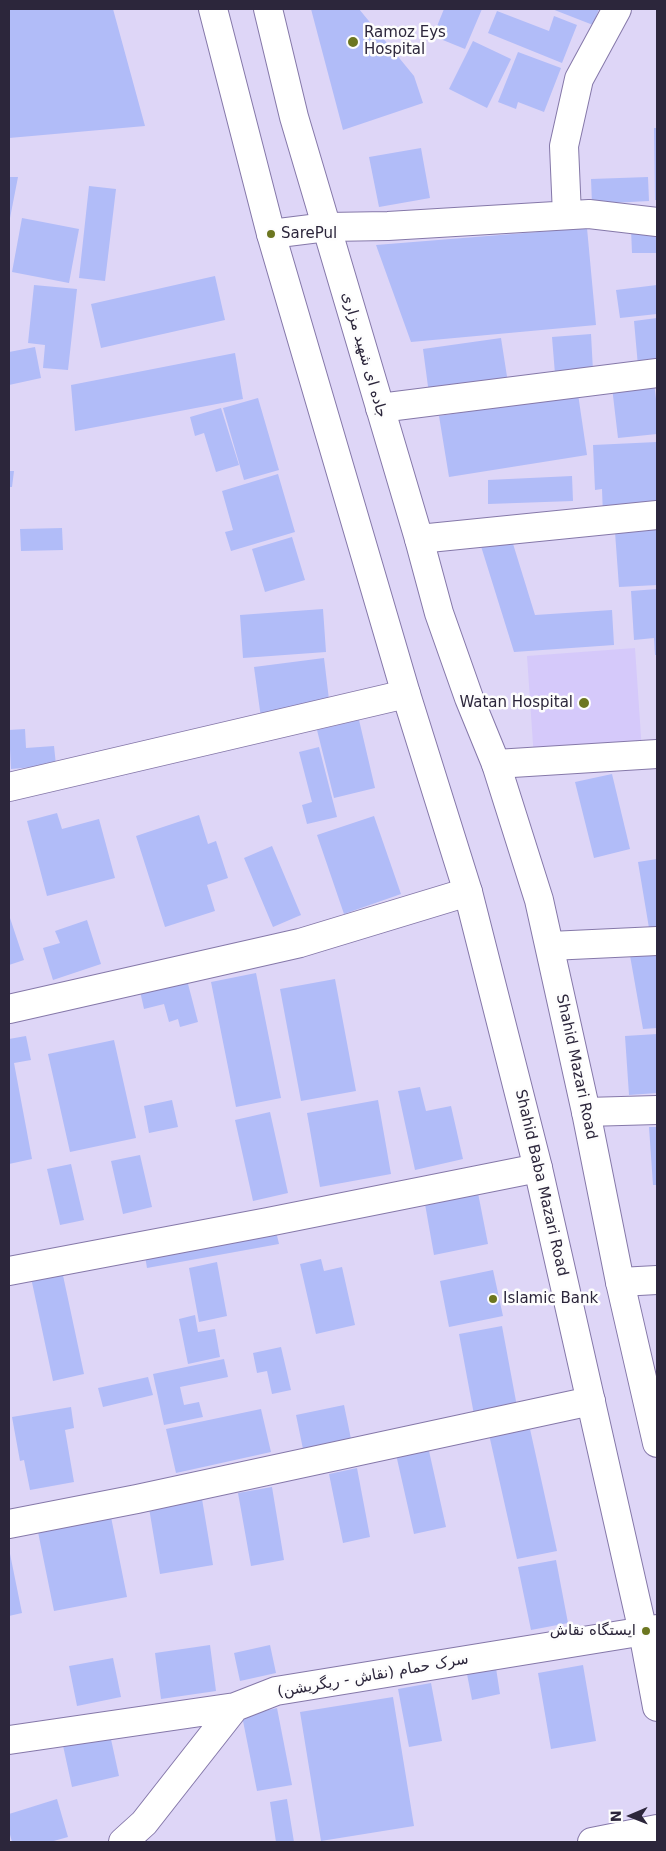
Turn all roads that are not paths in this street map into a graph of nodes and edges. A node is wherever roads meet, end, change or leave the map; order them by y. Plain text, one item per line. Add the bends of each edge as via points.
1 (213, 9) edge
2 (268, 9) edge
3 (617, 9) edge
4 (566, 215) junction
5 (657, 222) edge
6 (327, 227) junction
7 (271, 234) junction
8 (657, 373) edge
9 (380, 408) junction
10 (657, 515) edge
11 (419, 539) junction
12 (406, 694) junction
13 (469, 698) joint
14 (657, 754) edge
15 (496, 764) junction
16 (9, 787) edge
17 (468, 892) junction
18 (657, 941) edge
19 (550, 946) junction
20 (9, 1009) edge
21 (657, 1110) edge
22 (586, 1112) junction
23 (538, 1168) junction
24 (9, 1271) edge
25 (657, 1280) edge
26 (620, 1282) junction
27 (591, 1401) junction
28 (657, 1444) edge
29 (9, 1524) edge
30 (650, 1631) edge
31 (235, 1707) junction
32 (657, 1707) edge
33 (9, 1740) edge
34 (657, 1829) edge
35 (123, 1842) edge
36 (592, 1842) edge

1 - 7 street
2 - 6 street, جاده ای شهید مزاری via 294,117
3 - 4 street via 579,79 564,146
4 - 5 street via 589,214
4 - 6 street
6 - 7 street
6 - 9 street, جاده ای شهید مزاری
7 - 12 street
8 - 9 street
9 - 11 street, جاده ای شهید مزاری
10 - 11 street
11 - 13 street, جاده ای شهید مزاری via 439,612
12 - 16 street
12 - 17 street, Shahid Baba Mazari Road
13 - 15 street, Shahid Mazari Road
14 - 15 street
15 - 19 street, Shahid Mazari Road via 539,900
17 - 20 street via 300,943
17 - 23 street, Shahid Baba Mazari Road
18 - 19 street
19 - 22 street, Shahid Mazari Road
21 - 22 street
22 - 26 street, Shahid Mazari Road
23 - 24 street
23 - 27 street, Shahid Baba Mazari Road
25 - 26 street
26 - 28 street, Shahid Mazari Road
27 - 29 street
27 - 30 street, Shahid Baba Mazari Road
30 - 31 street, سرک حمام (نقاش - ریگریشن) via 276,1691
30 - 32 street, Shahid Baba Mazari Road
31 - 33 street, سرک حمام (نقاش - ریگریشن)
31 - 35 street via 144,1824
34 - 36 street

